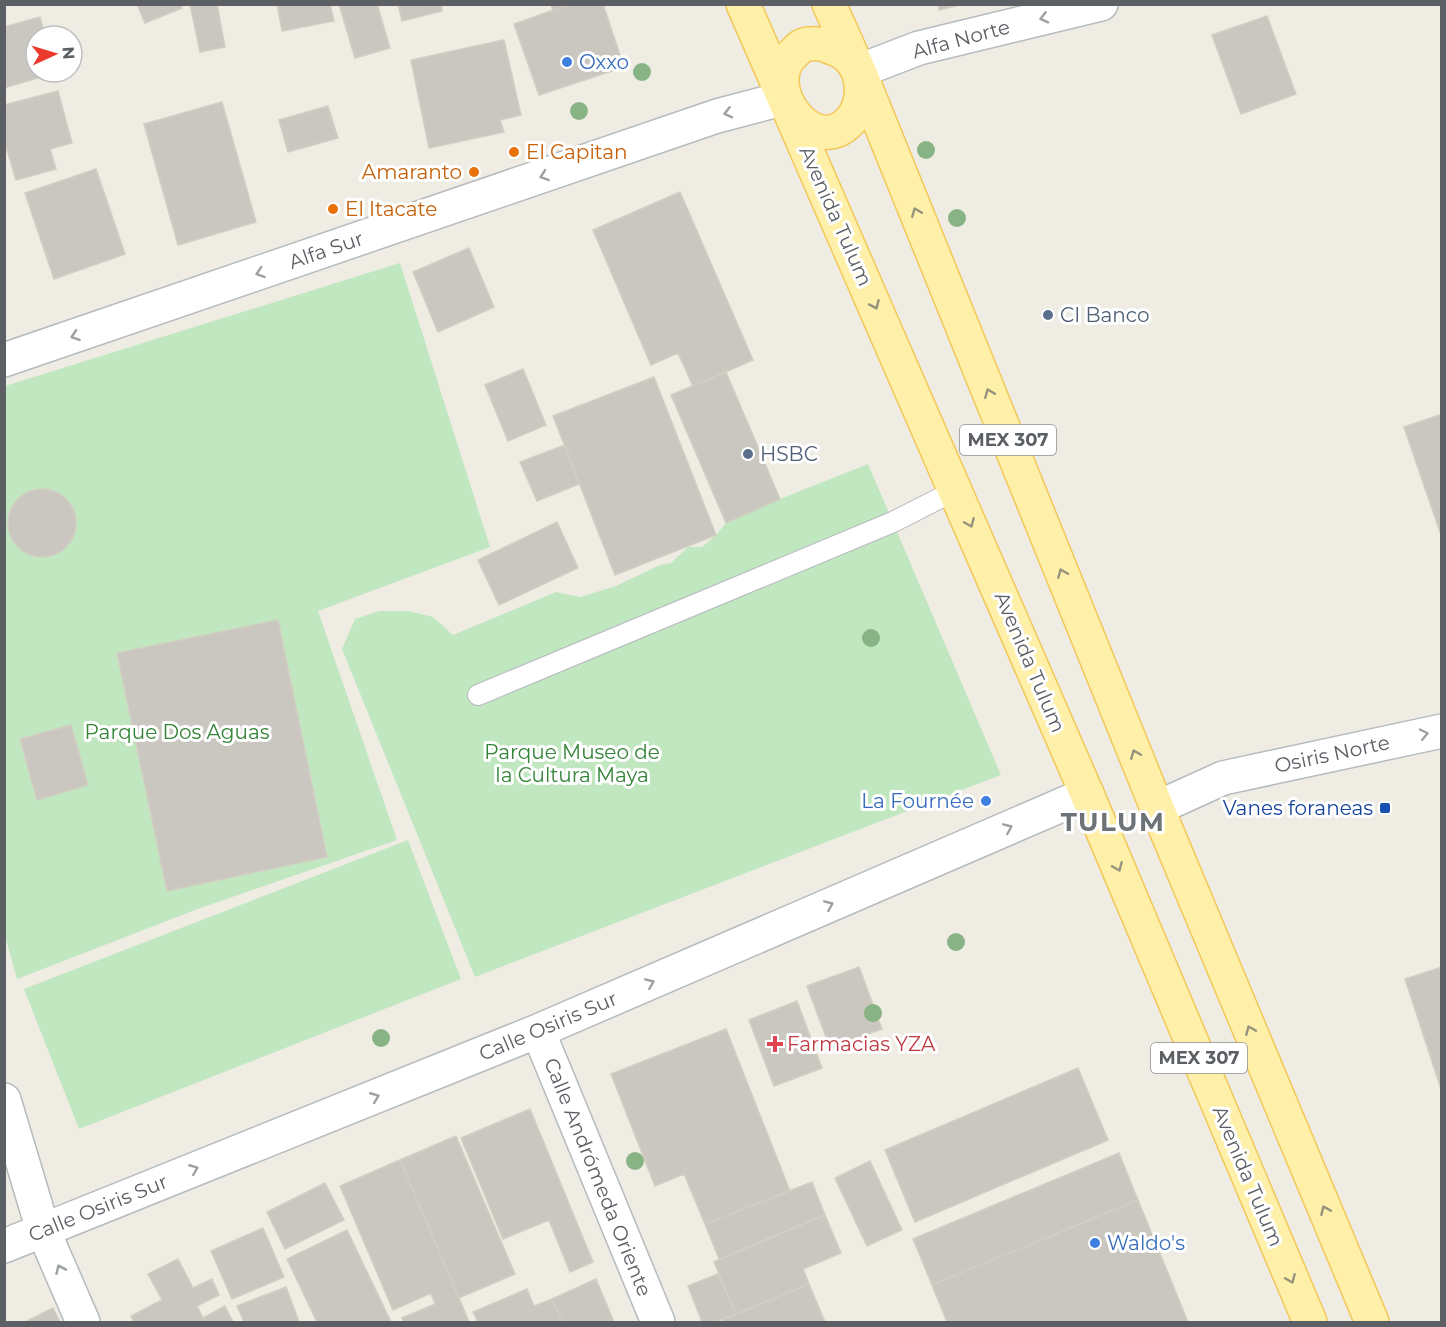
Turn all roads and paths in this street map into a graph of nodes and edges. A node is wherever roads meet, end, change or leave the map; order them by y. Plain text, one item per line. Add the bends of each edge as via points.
1 (743, 4) edge
2 (829, 4) edge
3 (1101, 4) edge
4 (859, 72) junction
5 (785, 98) junction
6 (4, 360) edge
7 (956, 490) junction
8 (478, 695) dead end
9 (1442, 730) edge
10 (1087, 794) junction
11 (1157, 808) junction
12 (538, 1031) junction
13 (4, 1100) edge
14 (43, 1230) junction
15 (4, 1246) edge
16 (83, 1323) edge
17 (658, 1323) edge
18 (1310, 1323) edge
19 (1372, 1323) edge

1 - 5 main road, Avenida Tulum / MEX 307
2 - 4 main road, MEX 307
3 -> 4 street, Alfa Norte via 919,48
4 - 5 main road via 837,50 822,44 803,45 783,68
4 - 5 main road via 860,102 853,119 842,129 825,133 808,128
11 -> 4 main road, MEX 307
5 -> 6 street, Alfa Sur via 717,116
5 -> 7 main road, Avenida Tulum / MEX 307
7 - 8 lane via 893,522
7 -> 10 main road, Avenida Tulum / MEX 307
11 -> 9 street, Osiris Norte via 1223,778
12 -> 10 street, Calle Osiris Sur
10 -> 18 main road, Avenida Tulum / MEX 307
19 -> 11 main road, MEX 307
14 -> 12 street, Calle Osiris Sur
12 - 17 street, Calle Andrómeda Oriente
13 - 14 street
14 - 15 street, Calle Osiris Sur
16 -> 14 street

